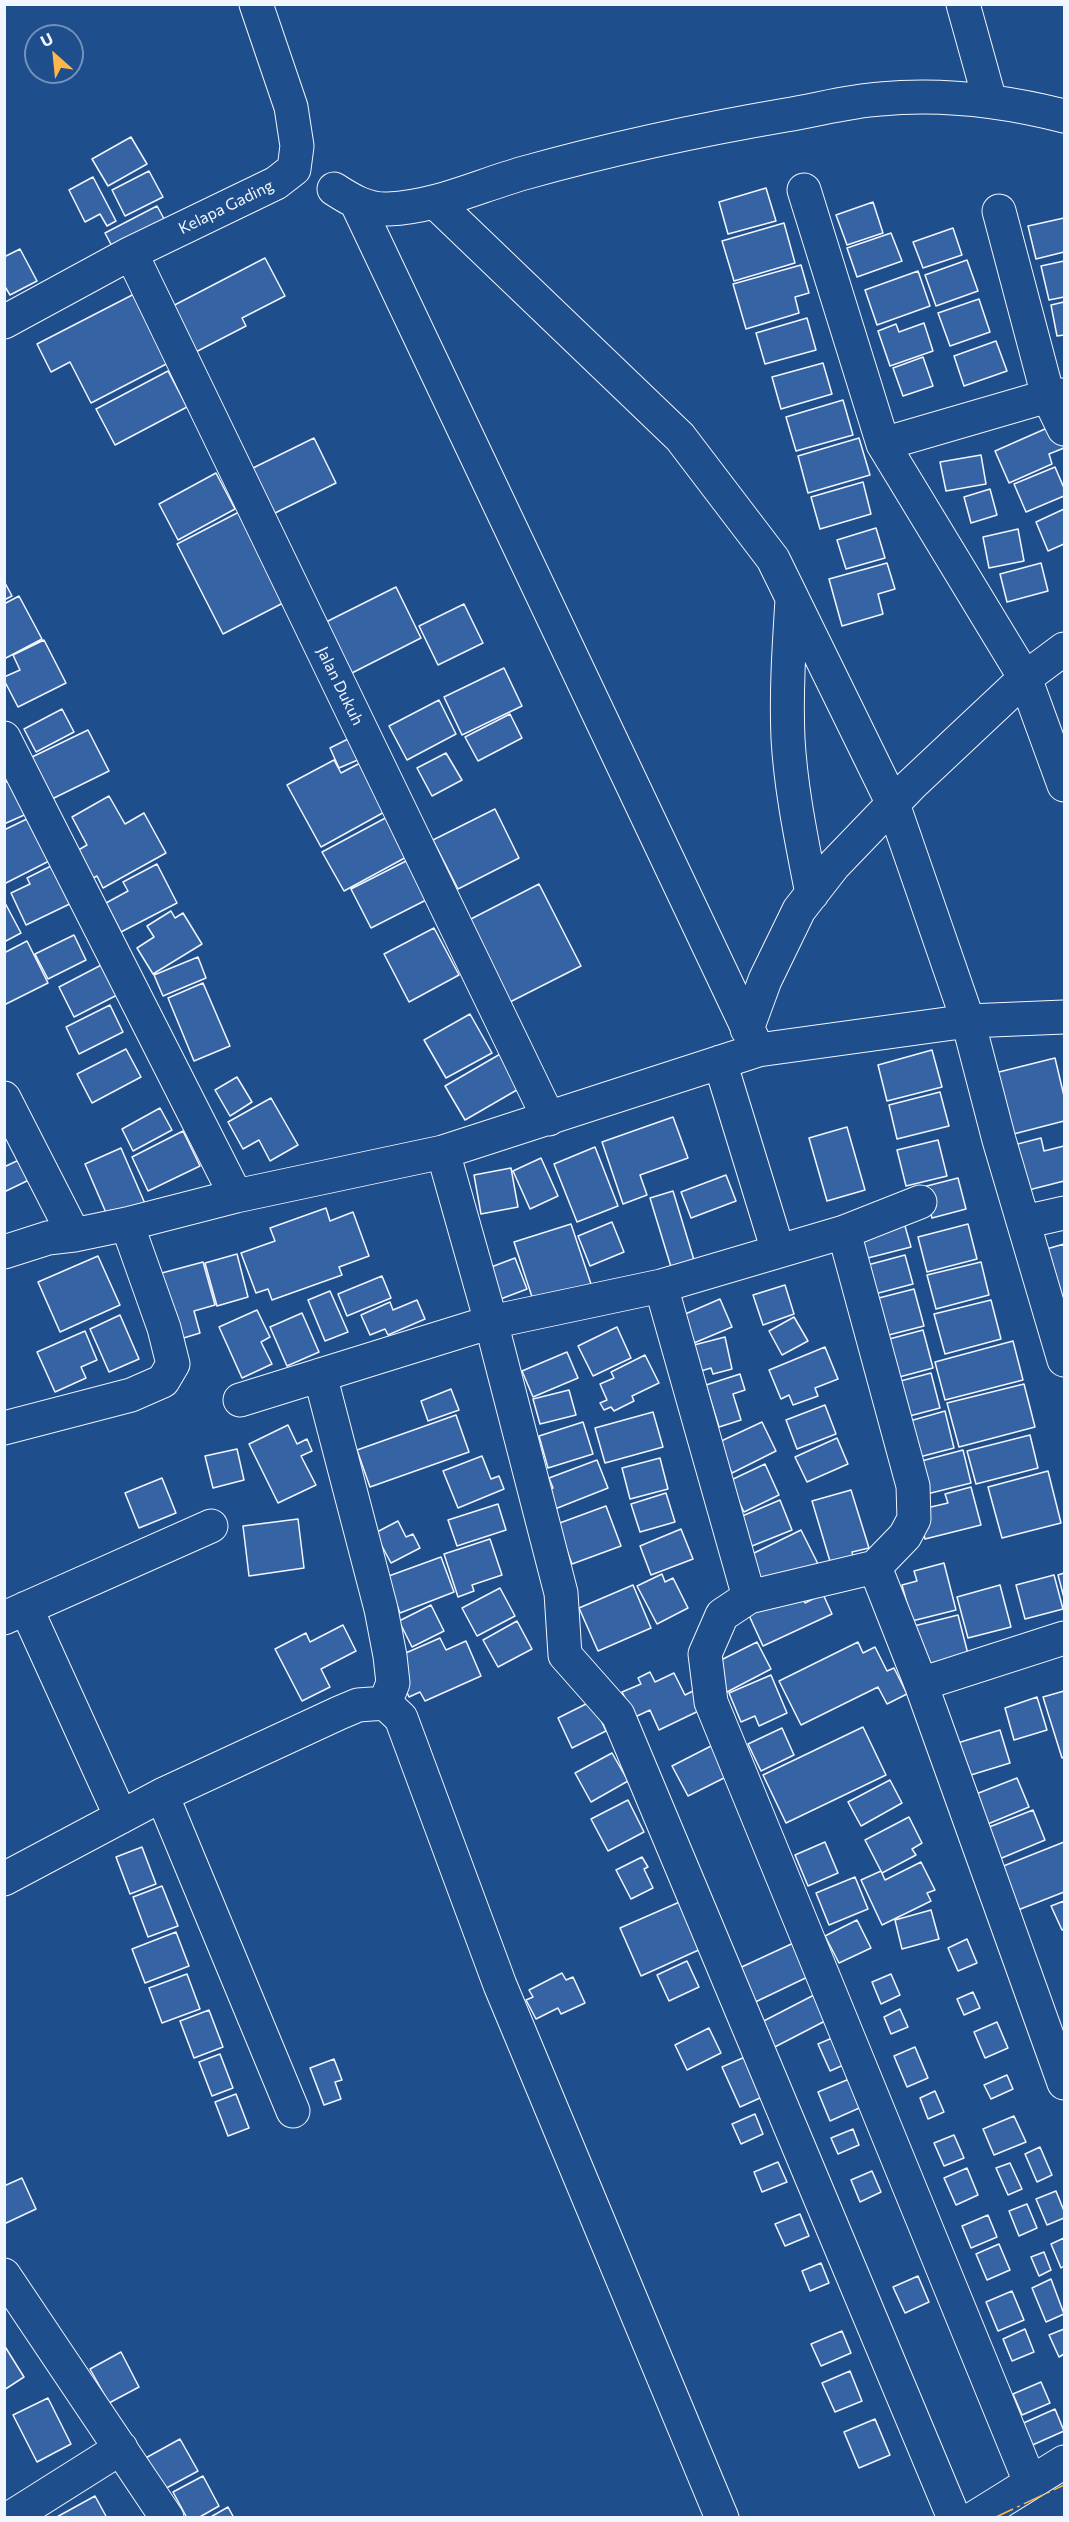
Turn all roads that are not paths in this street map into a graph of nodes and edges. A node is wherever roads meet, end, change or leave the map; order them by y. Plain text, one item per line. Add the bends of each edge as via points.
1 (256, 4) edge
2 (963, 4) edge
3 (990, 101) junction
4 (1065, 116) edge
5 (804, 190) dead end
6 (436, 203) junction
7 (999, 211) dead end
8 (131, 254) junction
9 (4, 322) edge
10 (1056, 396) edge
11 (1065, 429) edge
12 (883, 444) junction
13 (793, 599) junction
14 (1065, 649) edge
15 (1025, 678) junction
16 (4, 738) edge
17 (1065, 785) edge
18 (893, 804) junction
19 (812, 894) junction
20 (1065, 1017) edge
21 (968, 1021) junction
22 (752, 1040) junction
23 (720, 1062) junction
24 (4, 1098) edge
25 (549, 1119) junction
26 (442, 1152) junction
27 (236, 1196) junction
28 (920, 1202) dead end
29 (1065, 1213) edge
30 (1024, 1222) junction
31 (127, 1224) junction
32 (844, 1232) junction
33 (74, 1235) junction
34 (4, 1251) edge
35 (778, 1251) junction
36 (661, 1286) junction
37 (491, 1322) junction
38 (1065, 1360) edge
39 (320, 1375) junction
40 (240, 1400) dead end
41 (4, 1428) edge
42 (211, 1526) dead end
43 (875, 1567) junction
44 (749, 1597) junction
45 (15, 1613) edge
46 (1065, 1638) edge
47 (921, 1684) junction
48 (385, 1703) junction
49 (162, 1795) junction
50 (121, 1817) junction
51 (4, 1879) edge
52 (1065, 2083) edge
53 (293, 2111) dead end
54 (4, 2275) edge
55 (16, 2315) edge
56 (121, 2448) junction
57 (1065, 2462) edge
58 (1030, 2482) junction
59 (10, 2517) edge
60 (167, 2517) edge
61 (722, 2517) edge
62 (954, 2517) edge
63 (974, 2517) edge

1 - 8 street, Kelapa Gading via 291,107 297,146 294,170 276,183
2 - 3 street
3 - 4 street
3 - 6 street via 880,99 682,133 522,173
5 - 12 street
6 - 13 street via 680,437 773,559
6 - 22 street via 387,209 345,197
7 - 10 street
8 - 9 street, Kelapa Gading
8 - 25 street, Jalan Dukuh
10 - 11 street
10 - 12 street
12 - 15 street
13 - 18 street
13 - 19 street via 788,739
14 - 15 street
15 - 17 street
15 - 18 street
16 - 27 street
18 - 19 street via 834,865
18 - 21 street
19 - 22 street via 799,910 765,980
20 - 21 street
21 - 22 street
21 - 30 street
22 - 23 street
23 - 25 street
23 - 35 street
24 - 33 street
25 - 26 street
26 - 27 street
26 - 37 street
27 - 31 street
28 - 32 street
29 - 30 street
30 - 38 street
31 - 33 street
31 - 41 street via 173,1364 163,1381 131,1395
32 - 35 street
32 - 43 street via 913,1486 914,1519 906,1536
33 - 34 street
35 - 36 street
36 - 37 street
36 - 44 street
37 - 39 street
37 - 62 street via 561,1593 565,1655 618,1715
39 - 40 street
39 - 48 street via 381,1609 393,1683
42 - 45 street
43 - 44 street
43 - 47 street
44 - 58 street via 722,1615 705,1654 711,1702
45 - 50 street
46 - 47 street
47 - 52 street
48 - 49 street via 358,1705
48 - 61 street via 401,1718 500,1985
49 - 50 street
49 - 53 street
50 - 51 street
54 - 55 street
55 - 56 street
56 - 59 street
56 - 60 street
57 - 58 street
58 - 63 street

